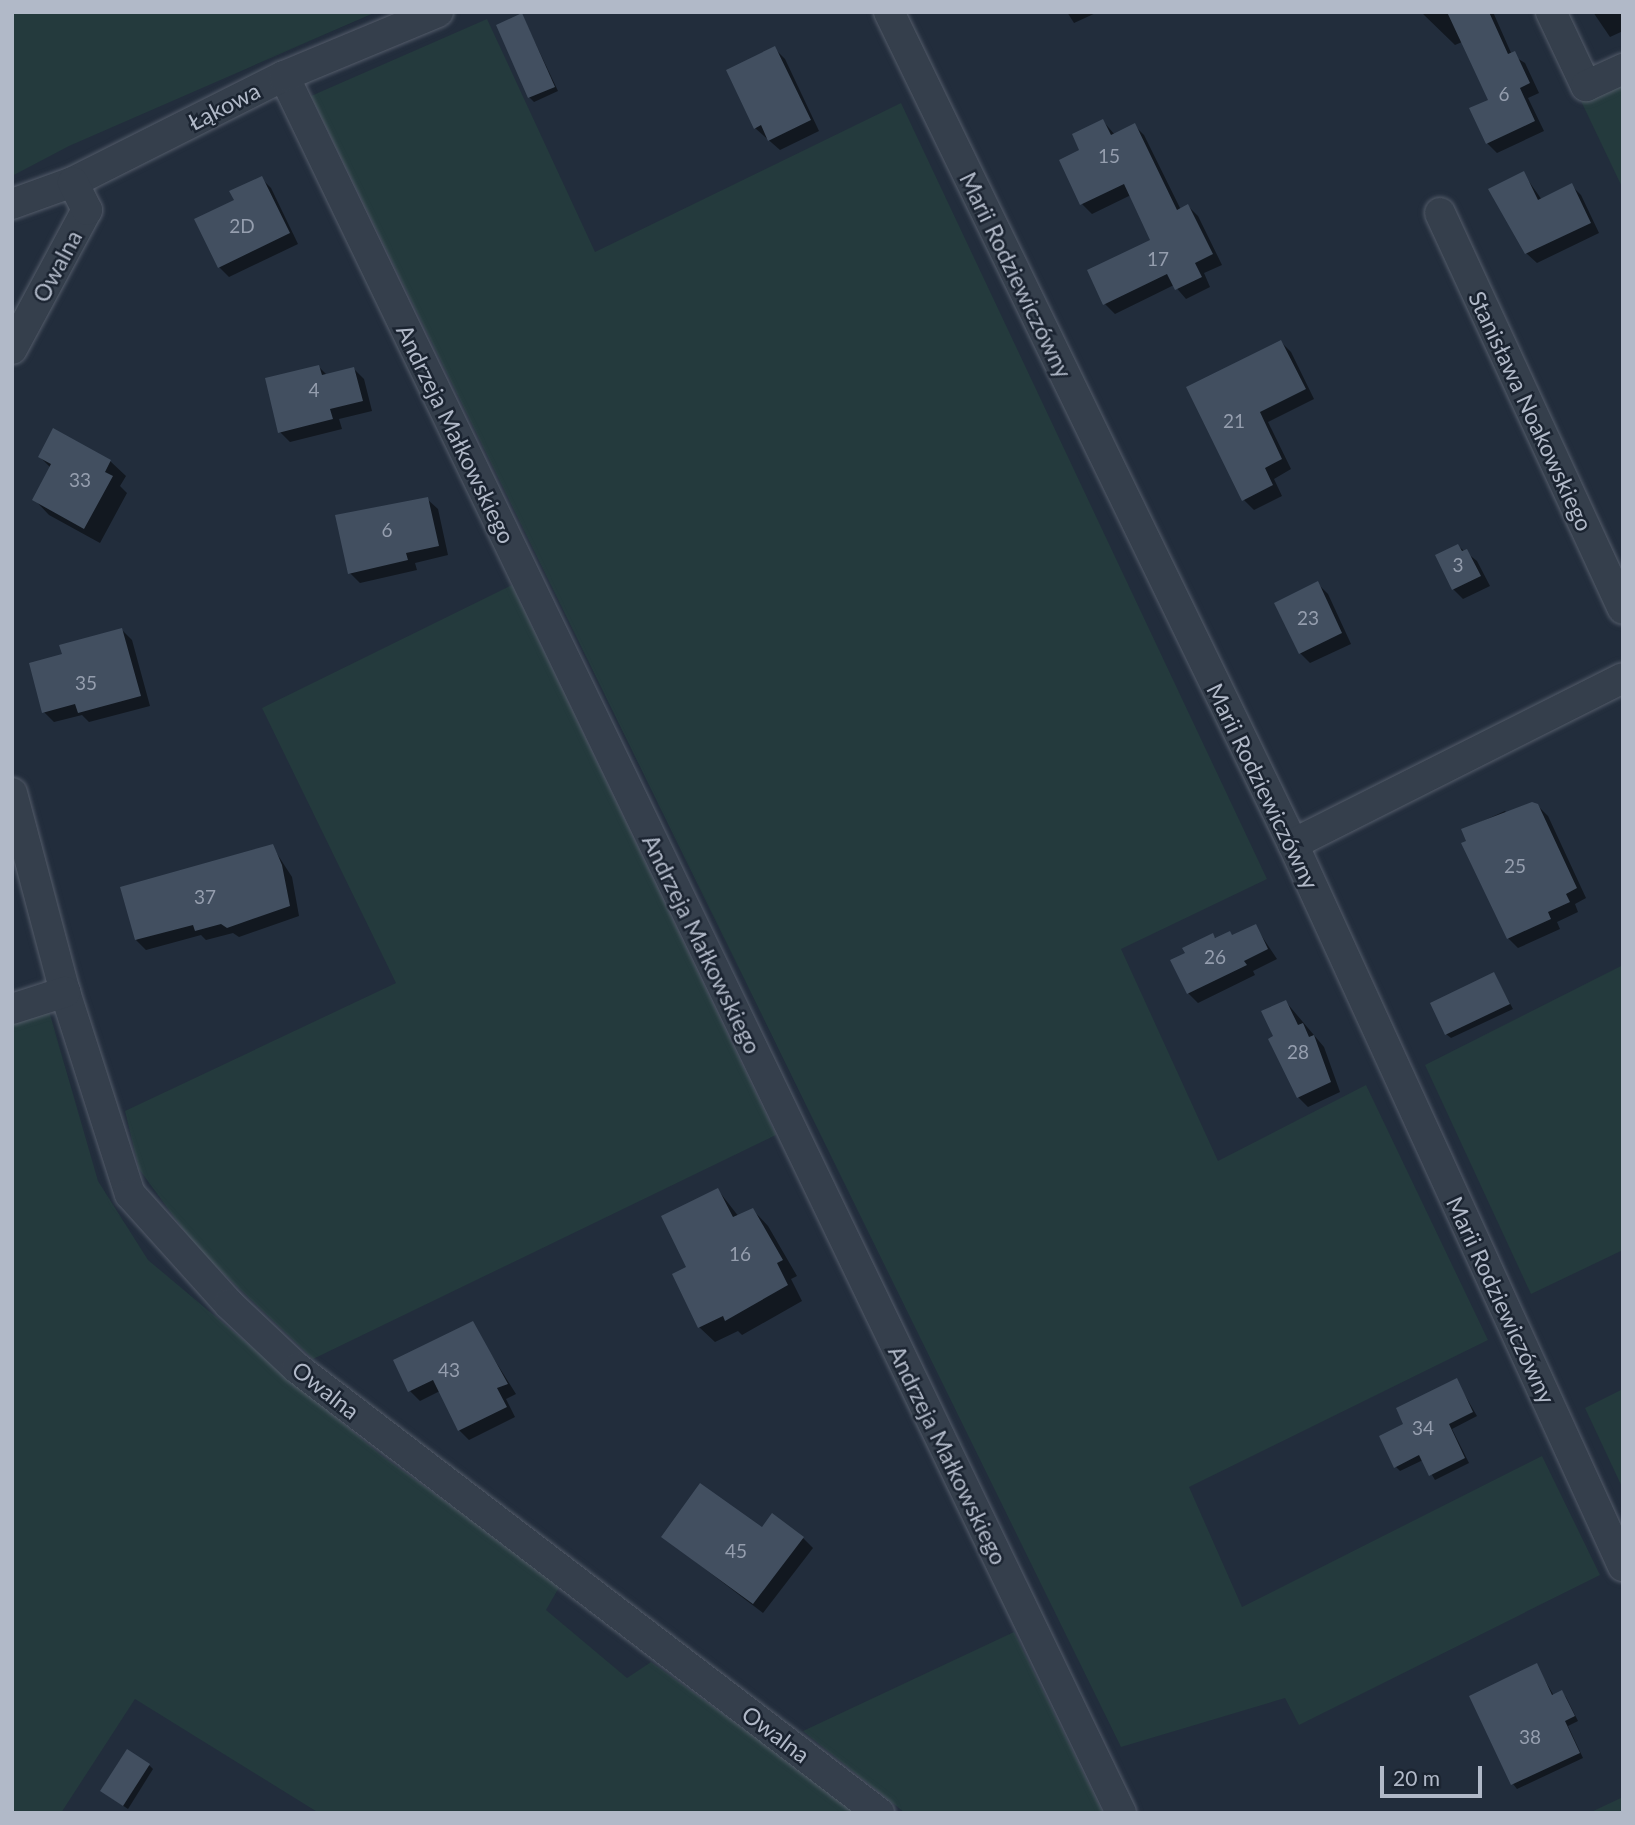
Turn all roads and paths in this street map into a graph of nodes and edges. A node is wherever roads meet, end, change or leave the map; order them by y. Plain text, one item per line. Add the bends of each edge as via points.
1 (438, 12) edge
2 (889, 12) edge
3 (1551, 12) edge
4 (1623, 69) edge
5 (284, 76) junction
6 (73, 182) junction
7 (12, 204) edge
8 (1440, 213) dead end
9 (12, 349) edge
10 (1623, 608) edge
11 (1623, 678) edge
12 (12, 793) edge
13 (1293, 844) junction
14 (65, 992) junction
15 (12, 1009) edge
16 (1623, 1566) edge
17 (879, 1813) edge
18 (1121, 1813) edge

1 - 5 street, Łąkowa
2 - 13 street, Marii Rodziewiczówny
3 - 4 street via 1586,86
5 - 6 street, Łąkowa
5 - 18 street, Andrzeja Małkowskiego
6 - 7 street, Łąkowa
6 - 9 street, Owalna via 87,210
8 - 10 street, Stanisława Noakowskiego
11 - 13 street
12 - 14 street, Owalna
13 - 16 street, Marii Rodziewiczówny
14 - 15 street
14 - 17 street, Owalna via 130,1194 229,1304 297,1368

